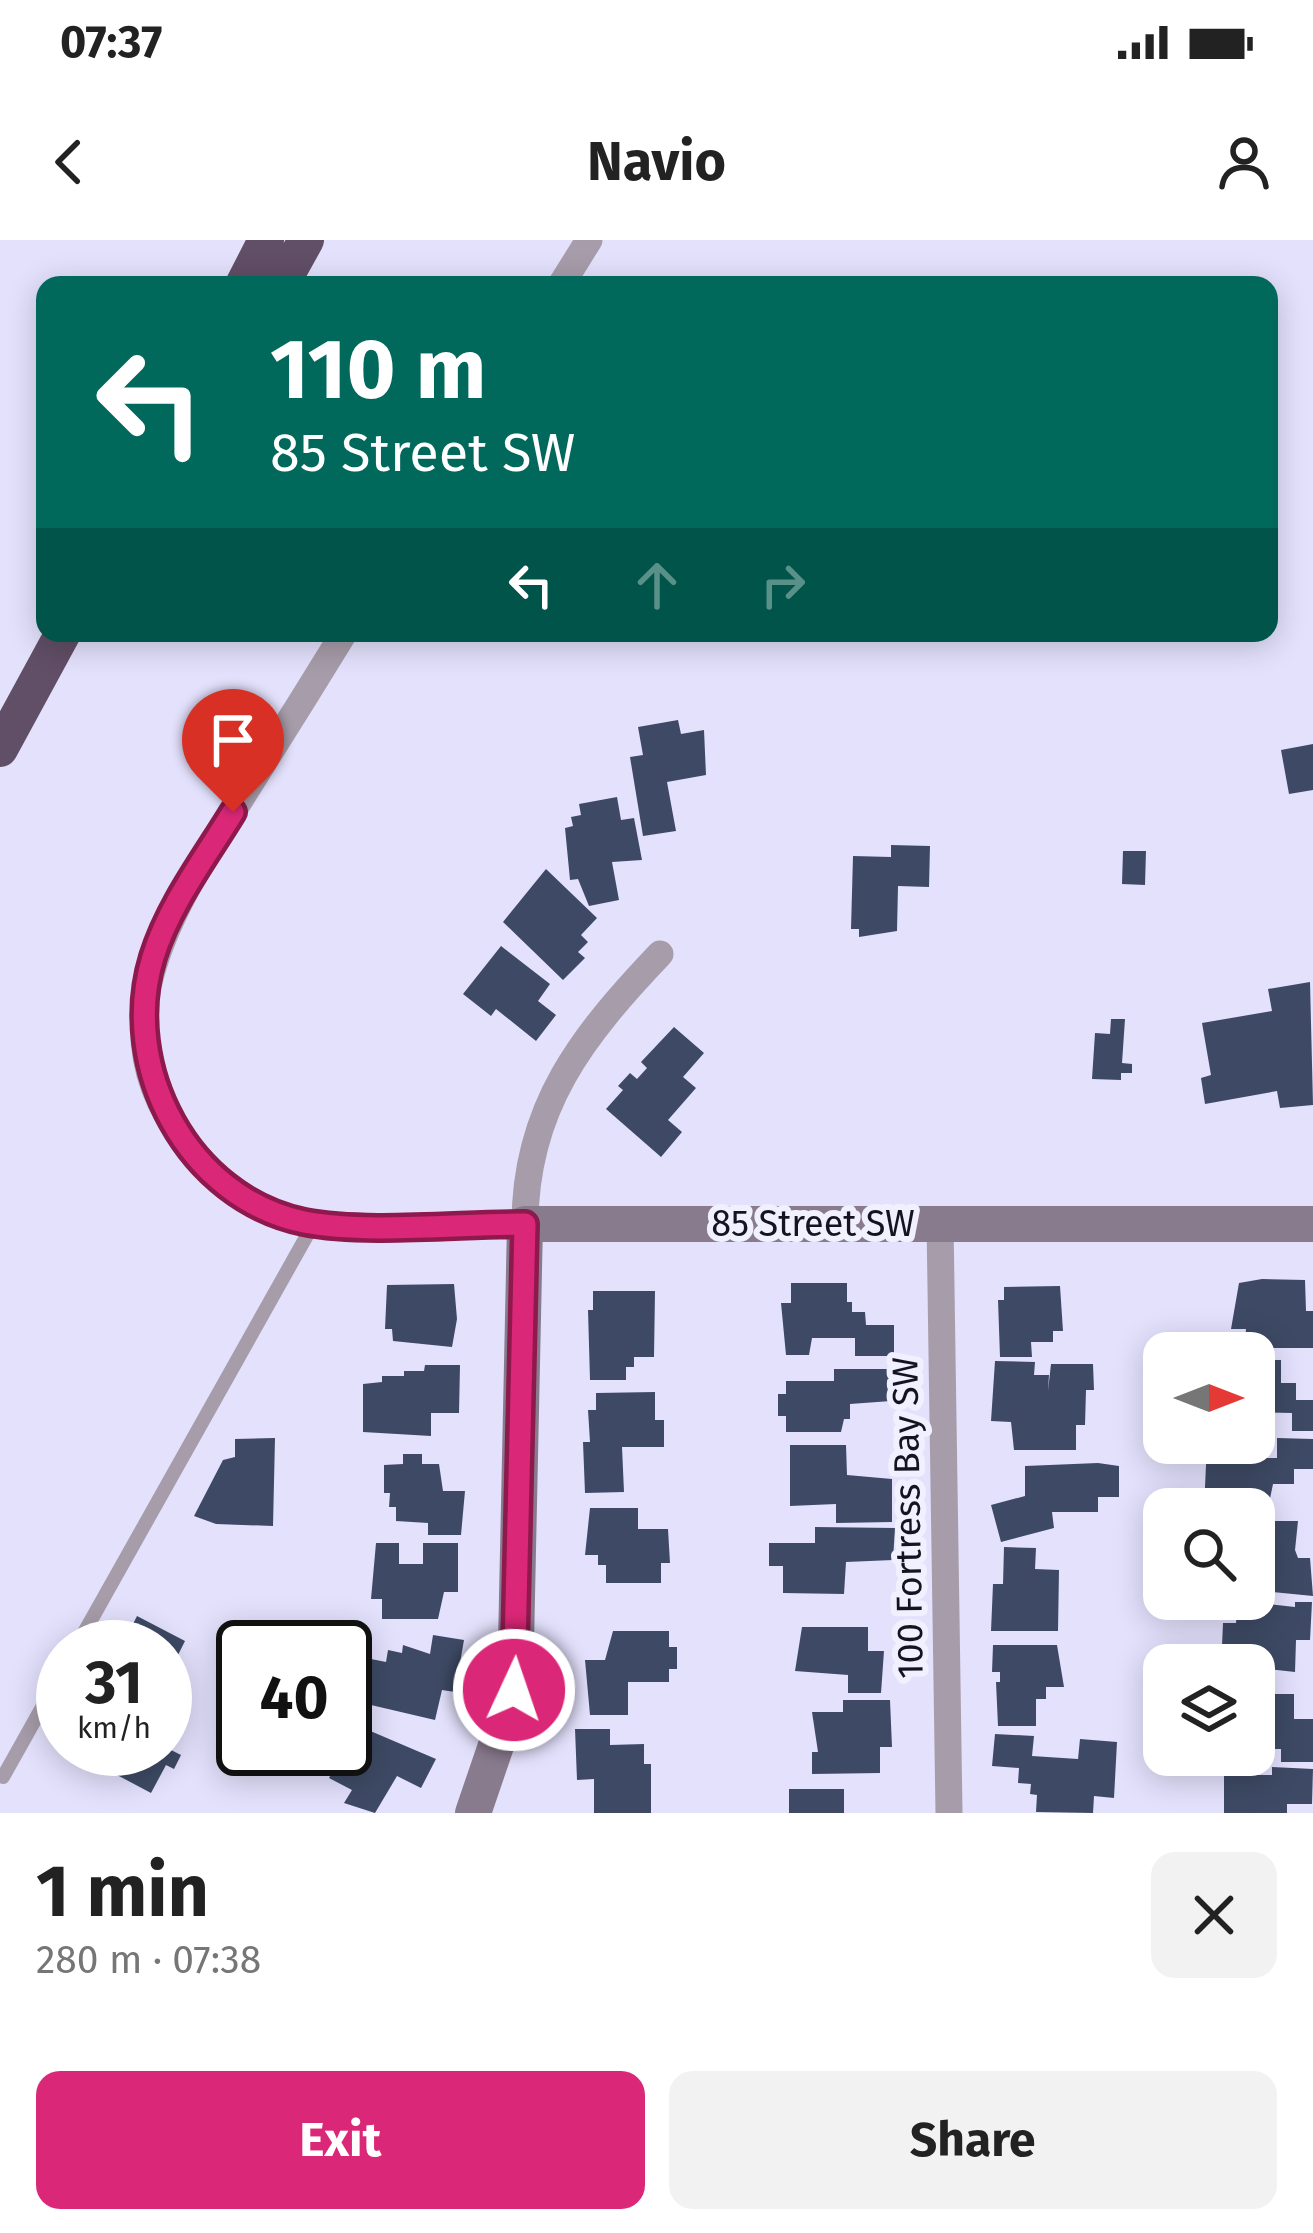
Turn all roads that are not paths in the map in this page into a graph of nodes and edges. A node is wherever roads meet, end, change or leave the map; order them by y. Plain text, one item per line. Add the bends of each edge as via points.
1 (266, 240) edge
2 (306, 240) edge
3 (589, 240) edge
4 (248, 276) edge
5 (286, 276) edge
6 (567, 276) edge
7 (58, 642) edge
8 (338, 642) edge
9 (0, 749) edge
10 (660, 954) dead end
11 (940, 1222) junction
12 (314, 1223) junction
13 (525, 1224) junction
14 (1313, 1224) edge
15 (91, 1620) edge
16 (36, 1718) edge
17 (3, 1777) dead end
18 (472, 1813) edge
19 (949, 1813) edge

1 - 4 highway
2 - 5 highway
3 - 6 street
7 - 9 highway
8 - 12 street, 85 Street SW via 188,883 154,955 144,1009 148,1064 181,1137 230,1187
10 - 13 street via 601,1016 546,1108 530,1151
11 - 13 street, 85 Street SW
11 - 14 street, 85 Street SW
11 - 19 street, 100 Fortress Bay SW
12 - 13 street, 85 Street SW
12 - 15 lane
13 - 18 street via 514,1690
16 - 17 lane

